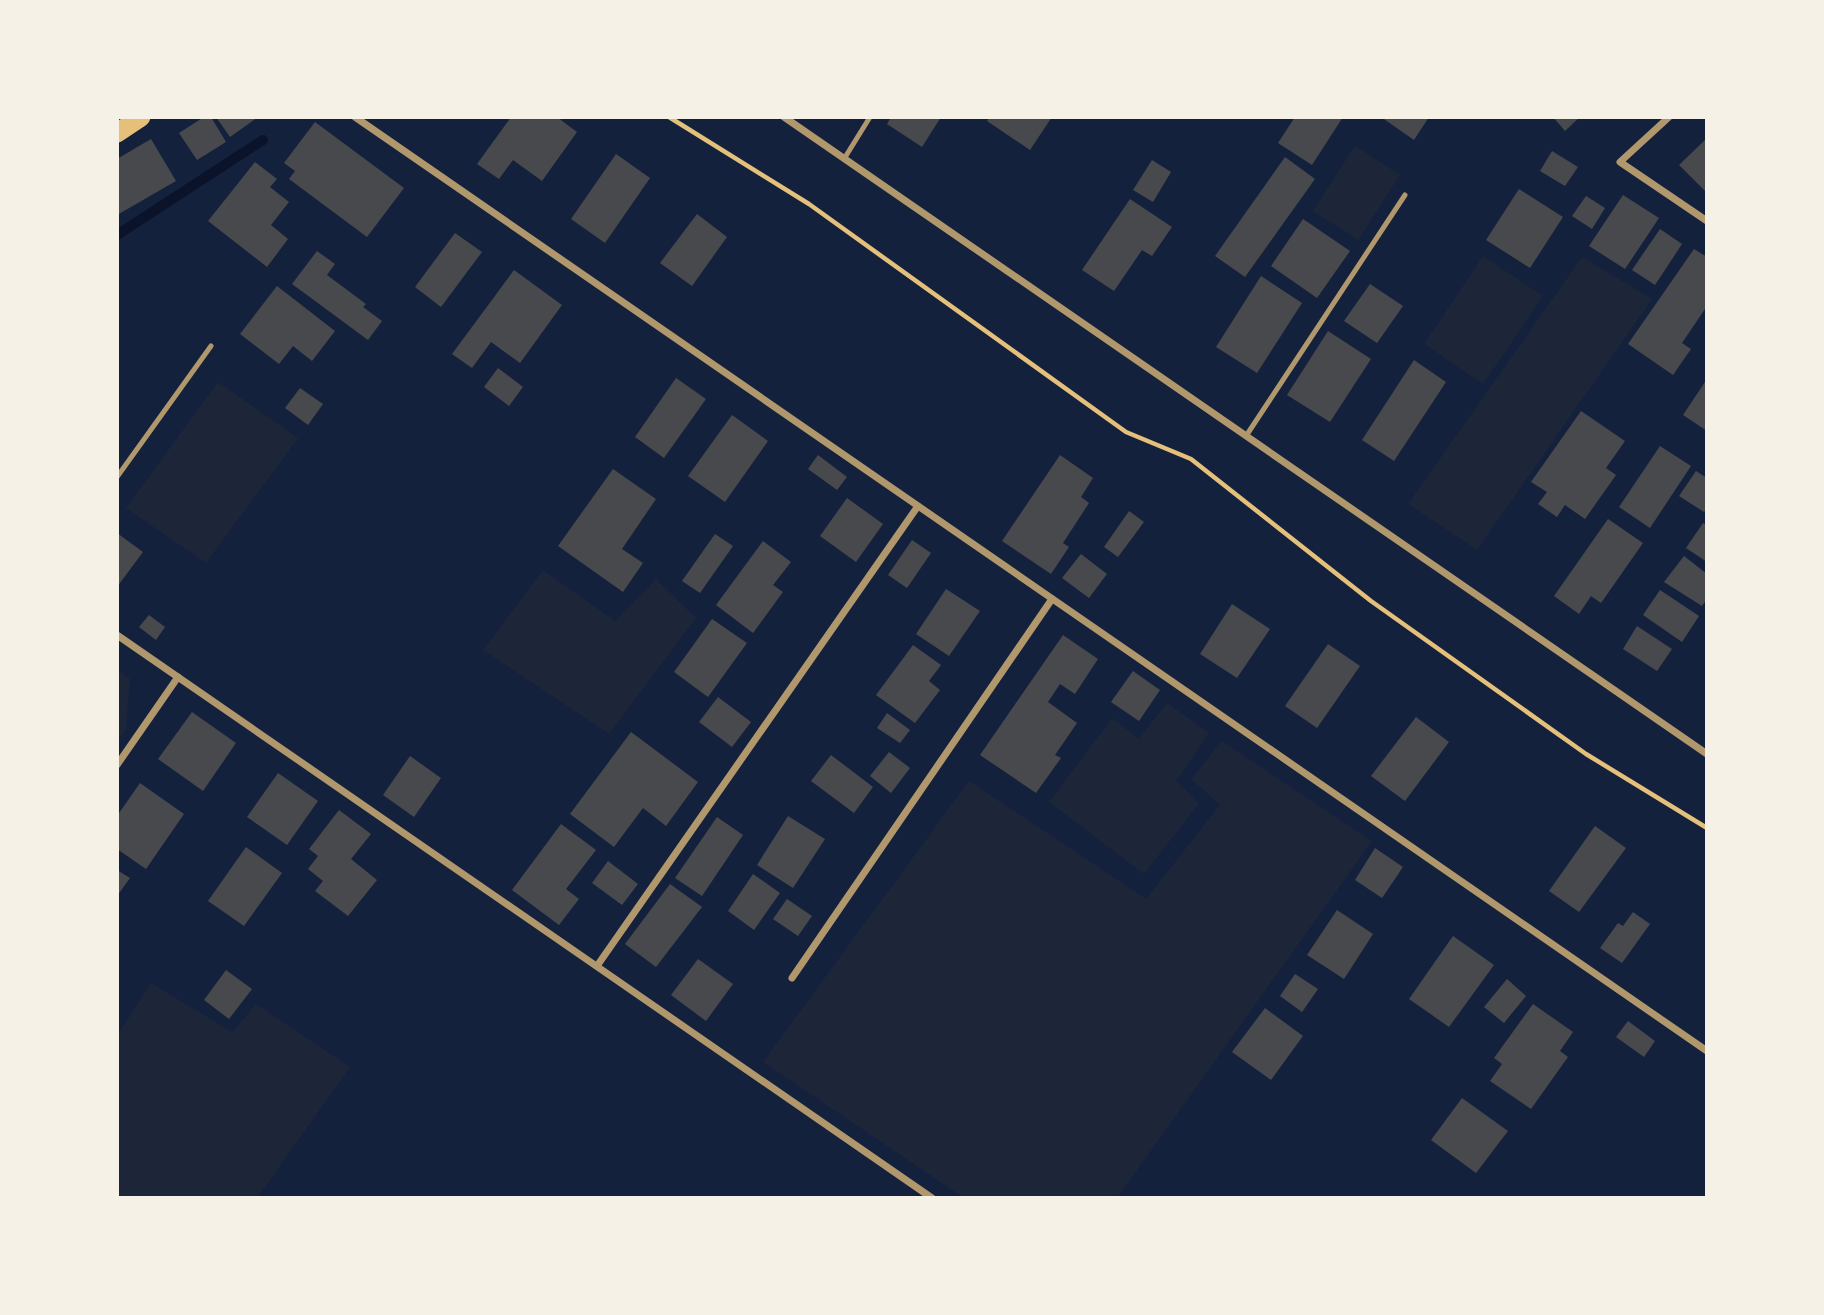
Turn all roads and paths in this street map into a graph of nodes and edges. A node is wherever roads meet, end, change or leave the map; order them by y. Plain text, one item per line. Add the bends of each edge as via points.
1 (141, 117) edge
2 (355, 117) edge
3 (669, 117) edge
4 (784, 117) edge
5 (870, 117) edge
6 (1669, 117) edge
7 (117, 132) edge
8 (844, 159) junction
9 (1405, 195) dead end
10 (1707, 221) edge
11 (211, 346) dead end
12 (1246, 436) junction
13 (117, 477) edge
14 (918, 506) junction
15 (1052, 599) junction
16 (117, 635) edge
17 (178, 677) junction
18 (1707, 754) edge
19 (117, 765) edge
20 (1707, 828) edge
21 (597, 966) junction
22 (792, 978) dead end
23 (1707, 1051) edge
24 (932, 1198) edge

1 - 7 highway
2 - 14 street
3 - 20 path via 809,205 1126,432 1191,459 1360,593 1586,754
4 - 8 street
5 - 8 lane
6 - 10 street via 1620,162
8 - 12 street
9 - 12 lane
11 - 13 lane
12 - 18 street
14 - 15 street
14 - 21 street
15 - 22 street
15 - 23 street
16 - 17 street
17 - 19 street
17 - 21 street
21 - 24 street

